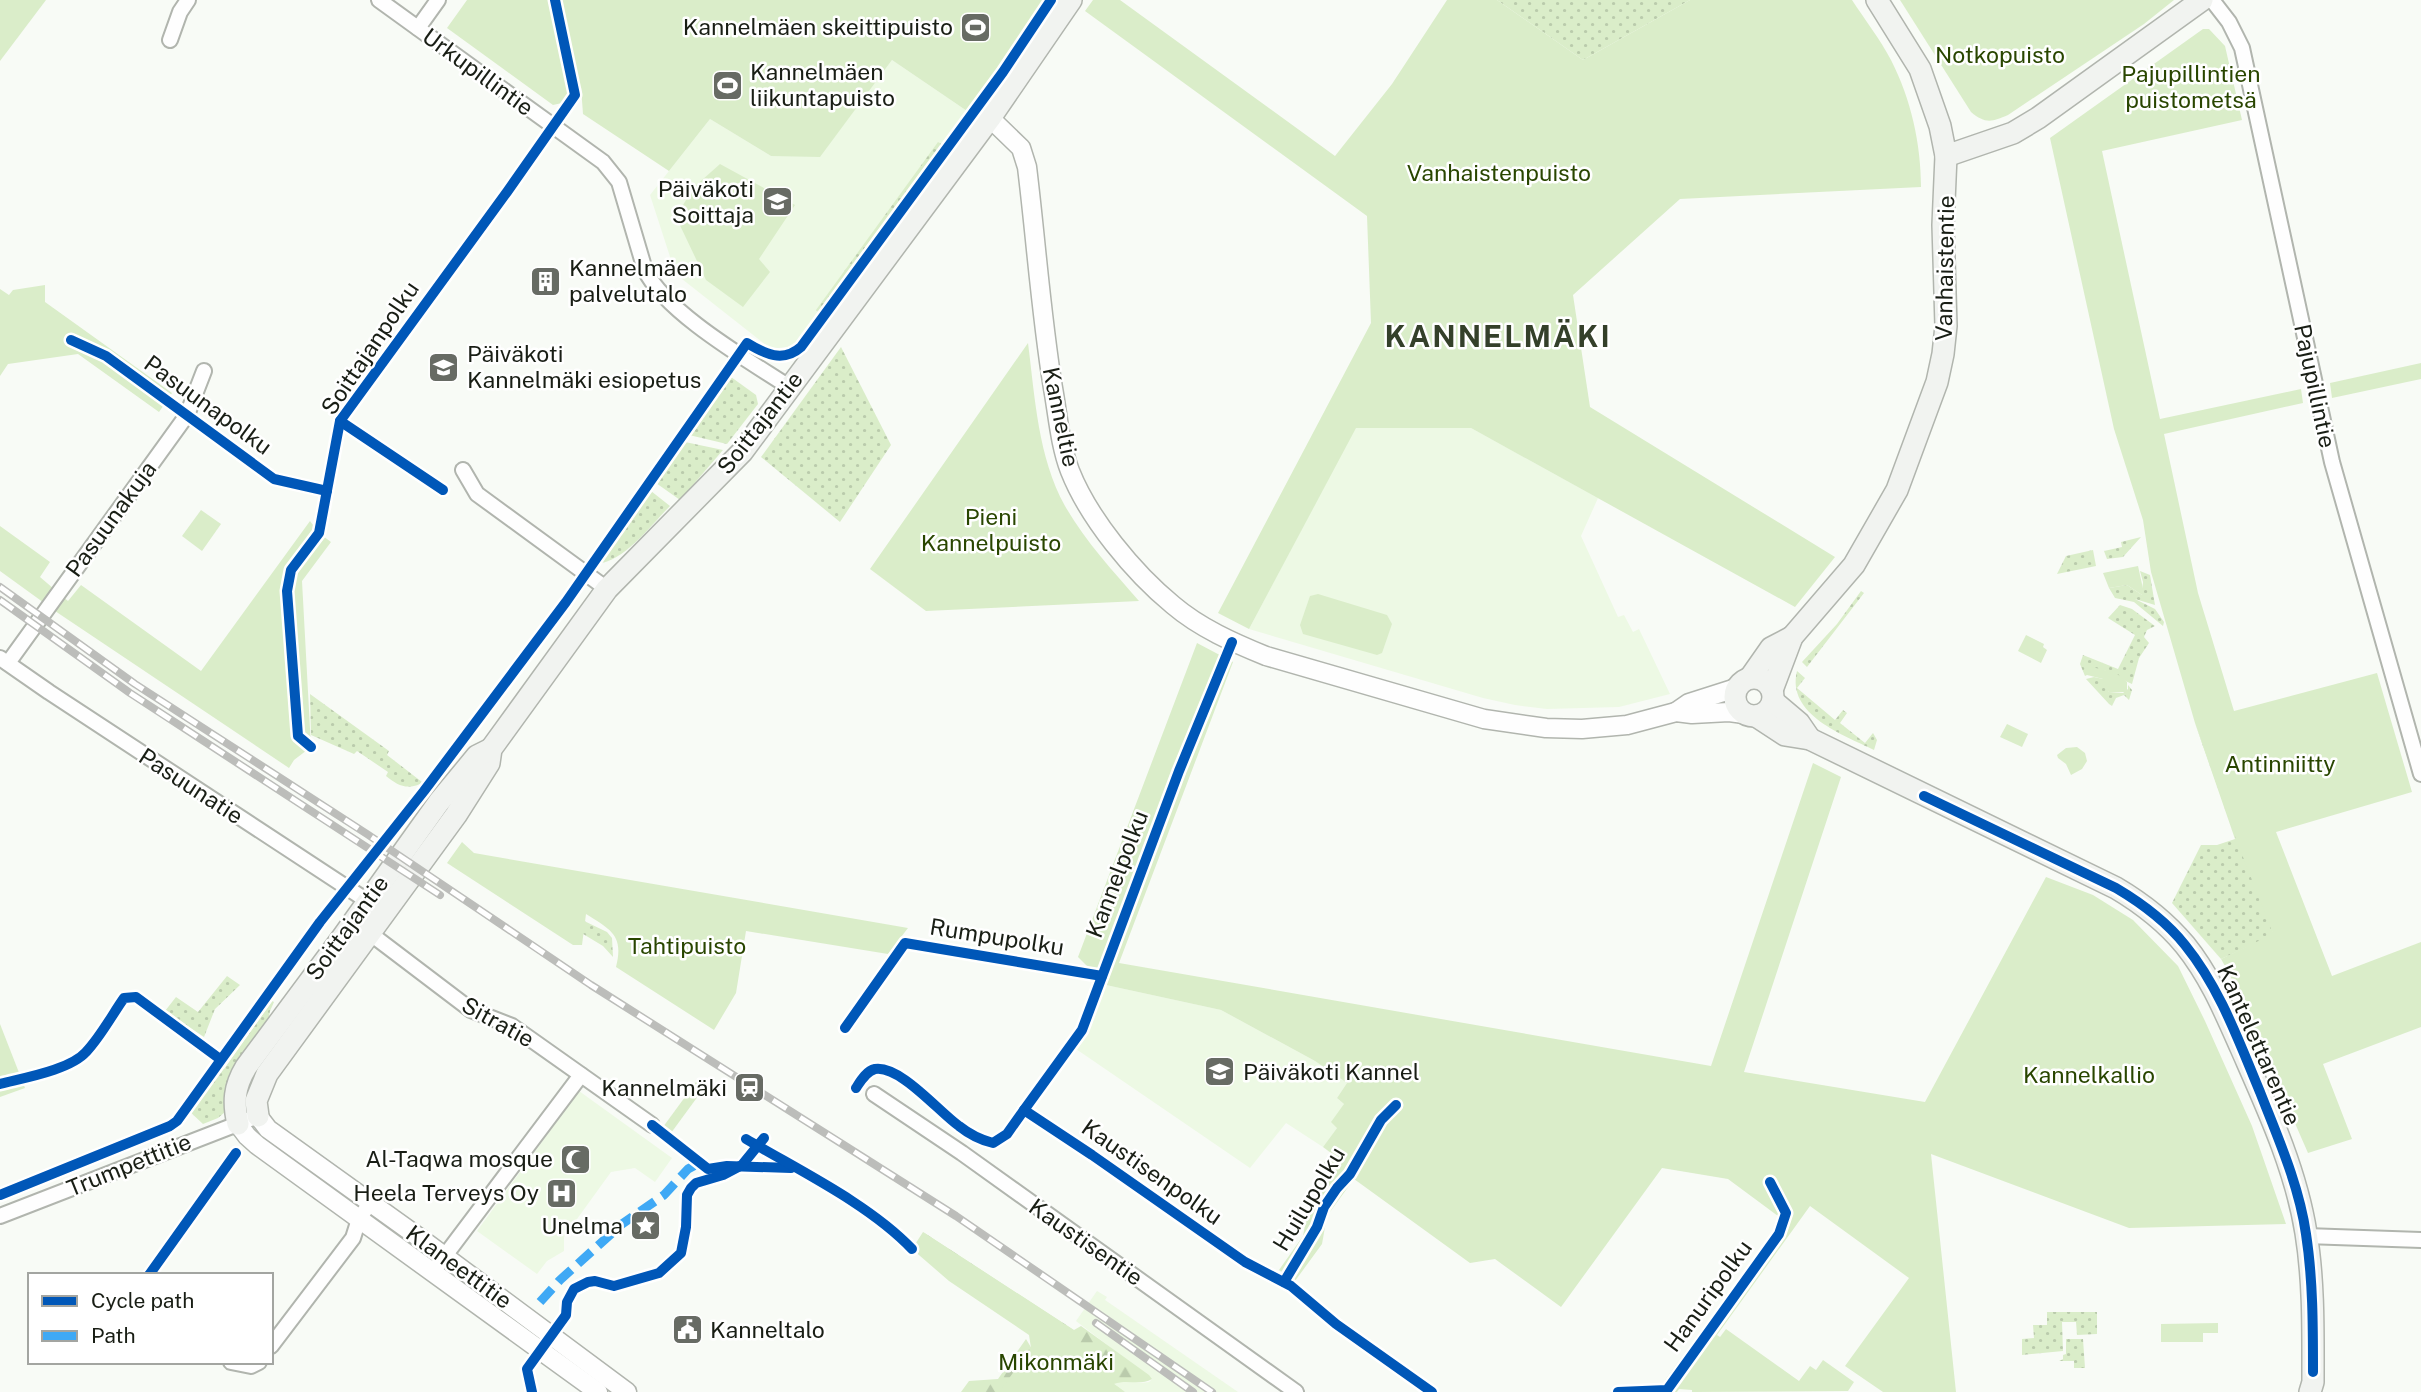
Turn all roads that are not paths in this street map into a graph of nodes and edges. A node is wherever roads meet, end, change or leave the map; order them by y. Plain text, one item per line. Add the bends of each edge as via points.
1 (188, 0) edge
2 (379, 0) edge
3 (438, 0) edge
4 (1071, 0) edge
5 (1877, 0) edge
6 (2202, 0) edge
7 (2212, 0) edge
8 (418, 28) junction
9 (170, 40) dead end
10 (990, 118) junction
11 (1946, 156) junction
12 (204, 371) dead end
13 (789, 387) junction
14 (463, 470) dead end
15 (607, 589) junction
16 (1793, 637) junction
17 (4, 660) edge
18 (1743, 683) junction
19 (1772, 695) junction
20 (1676, 712) junction
21 (1750, 715) junction
22 (1810, 739) junction
23 (2421, 774) edge
24 (375, 906) junction
25 (361, 927) junction
26 (581, 1075) junction
27 (874, 1094) dead end
28 (258, 1116) junction
29 (237, 1124) junction
30 (652, 1125) dead end
31 (370, 1203) junction
32 (0, 1216) edge
33 (359, 1219) junction
34 (2306, 1236) junction
35 (2421, 1240) edge
36 (444, 1256) junction
37 (433, 1272) junction
38 (273, 1343) edge
39 (2313, 1389) edge
40 (598, 1392) edge
41 (627, 1392) edge
42 (1296, 1392) edge

1 - 9 street
2 - 8 street, Urkupillintie
3 - 8 street
4 - 10 main road
5 - 11 main road, Vanhaistentie via 1920,69
6 - 11 main road via 2038,118
7 - 23 street, Pajupillintie via 2230,22 2242,48 2332,462
8 - 13 street, Urkupillintie via 603,162 619,182 652,283 689,318
10 - 13 main road, Soittajantie
10 - 20 street, Kanneltie via 1021,148 1027,167 1050,367 1071,472 1085,501 1124,556 1174,606 1231,642 1266,656 1484,719 1581,729 1627,725
11 - 16 main road, Vanhaistentie via 1946,326 1937,382 1905,474 1879,524 1854,565
12 - 17 street, Pasuunakuja via 187,415
13 - 15 main road, Soittajantie via 742,452
14 - 15 street via 477,494
15 - 24 main road, Soittajantie via 491,749 477,756 439,802
16 - 18 main road, Vanhaistentie via 1771,648
16 - 19 main road, Vanhaistentie
17 - 24 street, Pasuunatie
18 - 19 main road via 1761,679
18 - 20 street, Kanneltie
18 - 21 main road via 1735,700
19 - 21 main road via 1767,711
19 - 22 main road, Kantelettarentie
20 - 21 street, Kanneltie
21 - 22 main road, Kantelettarentie via 1785,734
22 - 34 main road, Kantelettarentie via 2105,882 2157,914 2210,980 2286,1157
24 - 25 main road, Soittajantie
25 - 26 street, Sitratie via 471,1010 512,1026
25 - 28 main road, Soittajantie via 267,1074 256,1101
25 - 29 main road, Soittajantie via 239,1078 234,1102
26 - 30 street, Sitratie
26 - 36 street
27 - 42 street, Kaustisentie
28 - 29 street, Trumpettitie
28 - 31 street, Klaneettitie via 268,1129
29 - 32 street, Trumpettitie
29 - 33 street, Klaneettitie via 257,1145
31 - 33 street
31 - 36 street, Klaneettitie
33 - 37 street, Klaneettitie
33 - 38 street via 353,1238
34 - 35 street
34 - 39 main road, Kantelettarentie
36 - 37 street
36 - 41 street, Klaneettitie
37 - 40 street, Klaneettitie

